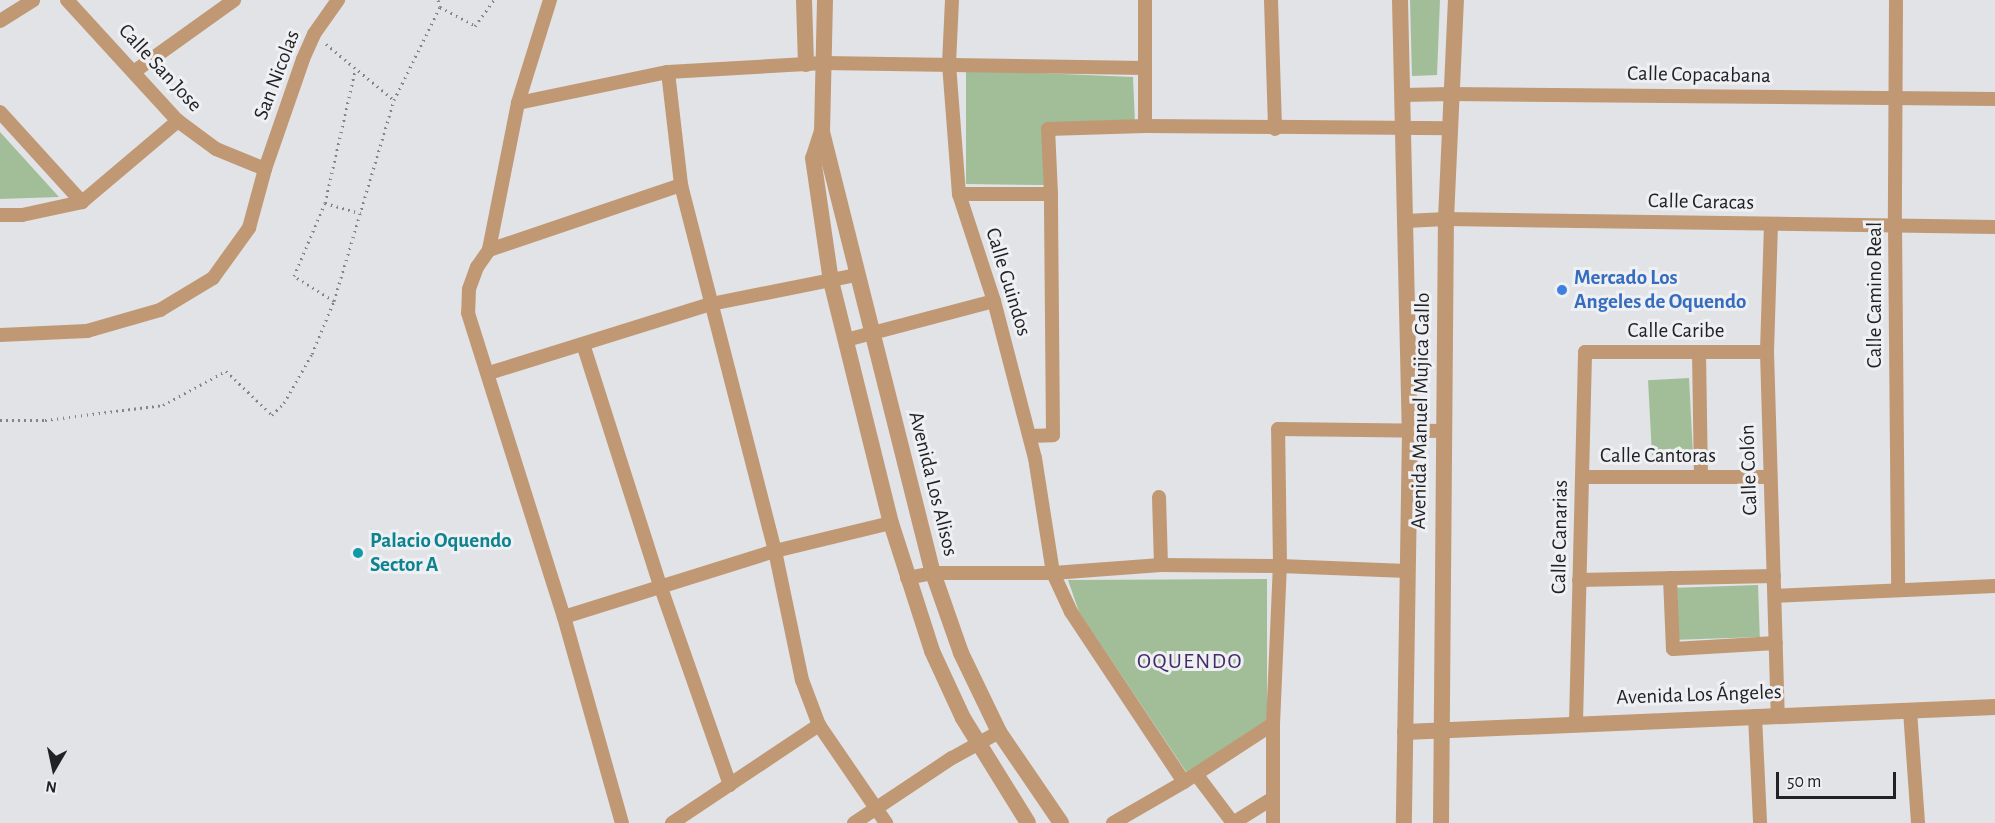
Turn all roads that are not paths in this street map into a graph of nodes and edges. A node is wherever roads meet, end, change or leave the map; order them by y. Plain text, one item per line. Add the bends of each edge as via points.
1 (33, 0) edge
2 (67, 0) edge
3 (234, 0) edge
4 (338, 0) edge
5 (550, 0) edge
6 (804, 0) edge
7 (825, 0) edge
8 (952, 0) edge
9 (1145, 0) edge
10 (1270, 0) edge
11 (1400, 0) edge
12 (1456, 0) edge
13 (1896, 0) edge
14 (0, 21) edge
15 (824, 63) junction
16 (806, 64) junction
17 (949, 64) junction
18 (1145, 68) junction
19 (135, 71) junction
20 (668, 72) junction
21 (1452, 93) junction
22 (1403, 95) junction
23 (1897, 98) junction
24 (1995, 99) edge
25 (518, 103) junction
26 (0, 112) edge
27 (178, 122) junction
28 (1145, 126) junction
29 (1450, 128) junction
30 (1275, 129) junction
31 (1404, 129) junction
32 (822, 131) junction
33 (265, 169) junction
34 (681, 185) junction
35 (959, 194) junction
36 (1051, 194) junction
37 (82, 202) junction
38 (0, 215) edge
39 (1446, 219) junction
40 (1406, 221) junction
41 (1771, 224) junction
42 (1895, 224) junction
43 (1995, 227) edge
44 (489, 250) junction
45 (856, 275) junction
46 (831, 281) junction
47 (994, 301) junction
48 (711, 304) junction
49 (871, 333) junction
50 (0, 335) edge
51 (846, 340) junction
52 (583, 344) junction
53 (1585, 352) joint
54 (1699, 352) junction
55 (1767, 352) junction
56 (489, 373) junction
57 (1410, 431) junction
58 (1444, 431) junction
59 (1029, 436) junction
60 (1582, 477) junction
61 (1701, 477) junction
62 (1770, 477) junction
63 (1159, 497) dead end
64 (891, 523) junction
65 (775, 551) junction
66 (1161, 565) junction
67 (1280, 566) junction
68 (1407, 572) junction
69 (933, 573) junction
70 (1053, 573) junction
71 (1774, 576) junction
72 (907, 578) junction
73 (1670, 578) junction
74 (1580, 580) junction
75 (660, 585) junction
76 (1995, 586) edge
77 (1898, 590) junction
78 (1774, 596) junction
79 (564, 617) junction
80 (1776, 643) junction
81 (1995, 707) edge
82 (1910, 711) junction
83 (1778, 715) junction
84 (1755, 716) junction
85 (1576, 723) junction
86 (1273, 724) junction
87 (819, 725) junction
88 (1440, 730) junction
89 (999, 732) junction
90 (1405, 732) junction
91 (978, 744) junction
92 (1190, 778) junction
93 (730, 785) junction
94 (1273, 798) junction
95 (877, 808) junction
96 (621, 823) edge
97 (672, 823) edge
98 (854, 823) edge
99 (886, 823) edge
100 (1028, 823) edge
101 (1061, 823) edge
102 (1113, 823) edge
103 (1273, 823) edge
104 (1404, 823) edge
105 (1441, 823) edge
106 (1760, 823) edge
107 (1918, 823) edge

1 - 14 street
2 - 19 street, Calle San Jose
3 - 19 street
4 - 33 street, San Nicolas via 314,34
5 - 25 street
6 - 16 street
7 - 15 street, Avenida Los Alisos
8 - 17 street, Calle Guindos
9 - 18 street
10 - 30 street
11 - 22 street, Avenida Manuel Mujica Gallo
12 - 21 street, Avenida Manuel Mujica Gallo
13 - 23 street, Calle Camino Real
15 - 16 street
15 - 17 street
15 - 32 street, Avenida Los Alisos
16 - 20 street
17 - 18 street
17 - 35 street, Calle Guindos
18 - 28 street
19 - 27 street, Calle San Jose
20 - 25 street
20 - 34 street
21 - 22 street, Calle Copacabana
21 - 23 street, Calle Copacabana
21 - 29 street, Avenida Manuel Mujica Gallo
22 - 31 street, Avenida Manuel Mujica Gallo
23 - 24 street, Calle Copacabana
23 - 42 street, Calle Camino Real
25 - 44 street
26 - 37 street
27 - 33 street, Calle San Jose via 216,149
27 - 37 street
28 - 30 street
28 - 36 street via 1048,129
29 - 31 street
29 - 39 street, Avenida Manuel Mujica Gallo
30 - 31 street
31 - 40 street, Avenida Manuel Mujica Gallo
32 - 45 street, Avenida Los Alisos
32 - 46 street, Avenida Los Alisos via 813,158
33 - 50 street, San Nicolas via 249,228 213,278 160,310 87,331
34 - 44 street
34 - 48 street
35 - 36 street
35 - 47 street, Calle Guindos
36 - 59 street via 1053,435
37 - 38 street via 22,215
39 - 40 street, Calle Caracas
39 - 41 street, Calle Caracas
39 - 58 street, Avenida Manuel Mujica Gallo
40 - 57 street, Avenida Manuel Mujica Gallo
41 - 42 street, Calle Caracas
41 - 55 street, Calle Colón
42 - 43 street, Calle Caracas
42 - 77 street, Calle Camino Real
44 - 56 street via 469,289 468,314
45 - 46 street
45 - 49 street, Avenida Los Alisos
46 - 48 street
46 - 51 street, Avenida Los Alisos
47 - 49 street
47 - 59 street, Calle Guindos
48 - 52 street
48 - 65 street
49 - 51 street
49 - 69 street, Avenida Los Alisos
51 - 64 street, Avenida Los Alisos
52 - 56 street
52 - 75 street
53 - 54 street, Calle Caribe
53 - 60 street, Calle Canarias
54 - 55 street, Calle Caribe
54 - 61 street
55 - 62 street, Calle Colón
56 - 79 street
57 - 58 street
57 - 67 street via 1278,429
57 - 68 street, Avenida Manuel Mujica Gallo
58 - 88 street, Avenida Manuel Mujica Gallo
59 - 70 street, Calle Guindos
60 - 61 street, Calle Cantoras
60 - 74 street, Calle Canarias
61 - 62 street, Calle Cantoras
62 - 71 street, Calle Colón
63 - 66 street
64 - 65 street
64 - 72 street, Avenida Los Alisos
65 - 75 street
65 - 87 street via 802,680
66 - 67 street
66 - 70 street
67 - 68 street
67 - 86 street
68 - 90 street, Avenida Manuel Mujica Gallo
69 - 70 street
69 - 72 street
69 - 89 street, Avenida Los Alisos via 961,653
70 - 92 street, Calle Guindos via 1071,612
71 - 73 street
71 - 78 street, Calle Colón
72 - 91 street, Avenida Los Alisos via 932,651
73 - 74 street
73 - 80 street via 1673,649
74 - 85 street, Calle Canarias
75 - 79 street
75 - 93 street
76 - 77 street
77 - 78 street
78 - 80 street, Calle Colón
79 - 96 street
80 - 83 street, Calle Colón
81 - 82 street, Avenida Los Ángeles
82 - 83 street, Avenida Los Ángeles
82 - 107 street
83 - 84 street, Avenida Los Ángeles
84 - 85 street, Avenida Los Ángeles
84 - 106 street
85 - 88 street, Avenida Los Ángeles
86 - 92 street
86 - 94 street
87 - 93 street
87 - 95 street
88 - 90 street, Avenida Los Ángeles
88 - 105 street, Avenida Manuel Mujica Gallo
89 - 91 street
89 - 101 street, Avenida Los Alisos
90 - 104 street, Avenida Manuel Mujica Gallo
91 - 95 street
91 - 100 street, Avenida Los Alisos
92 - 94 street, Calle Guindos via 1233,823
92 - 102 street
93 - 97 street
94 - 103 street
95 - 98 street
95 - 99 street

